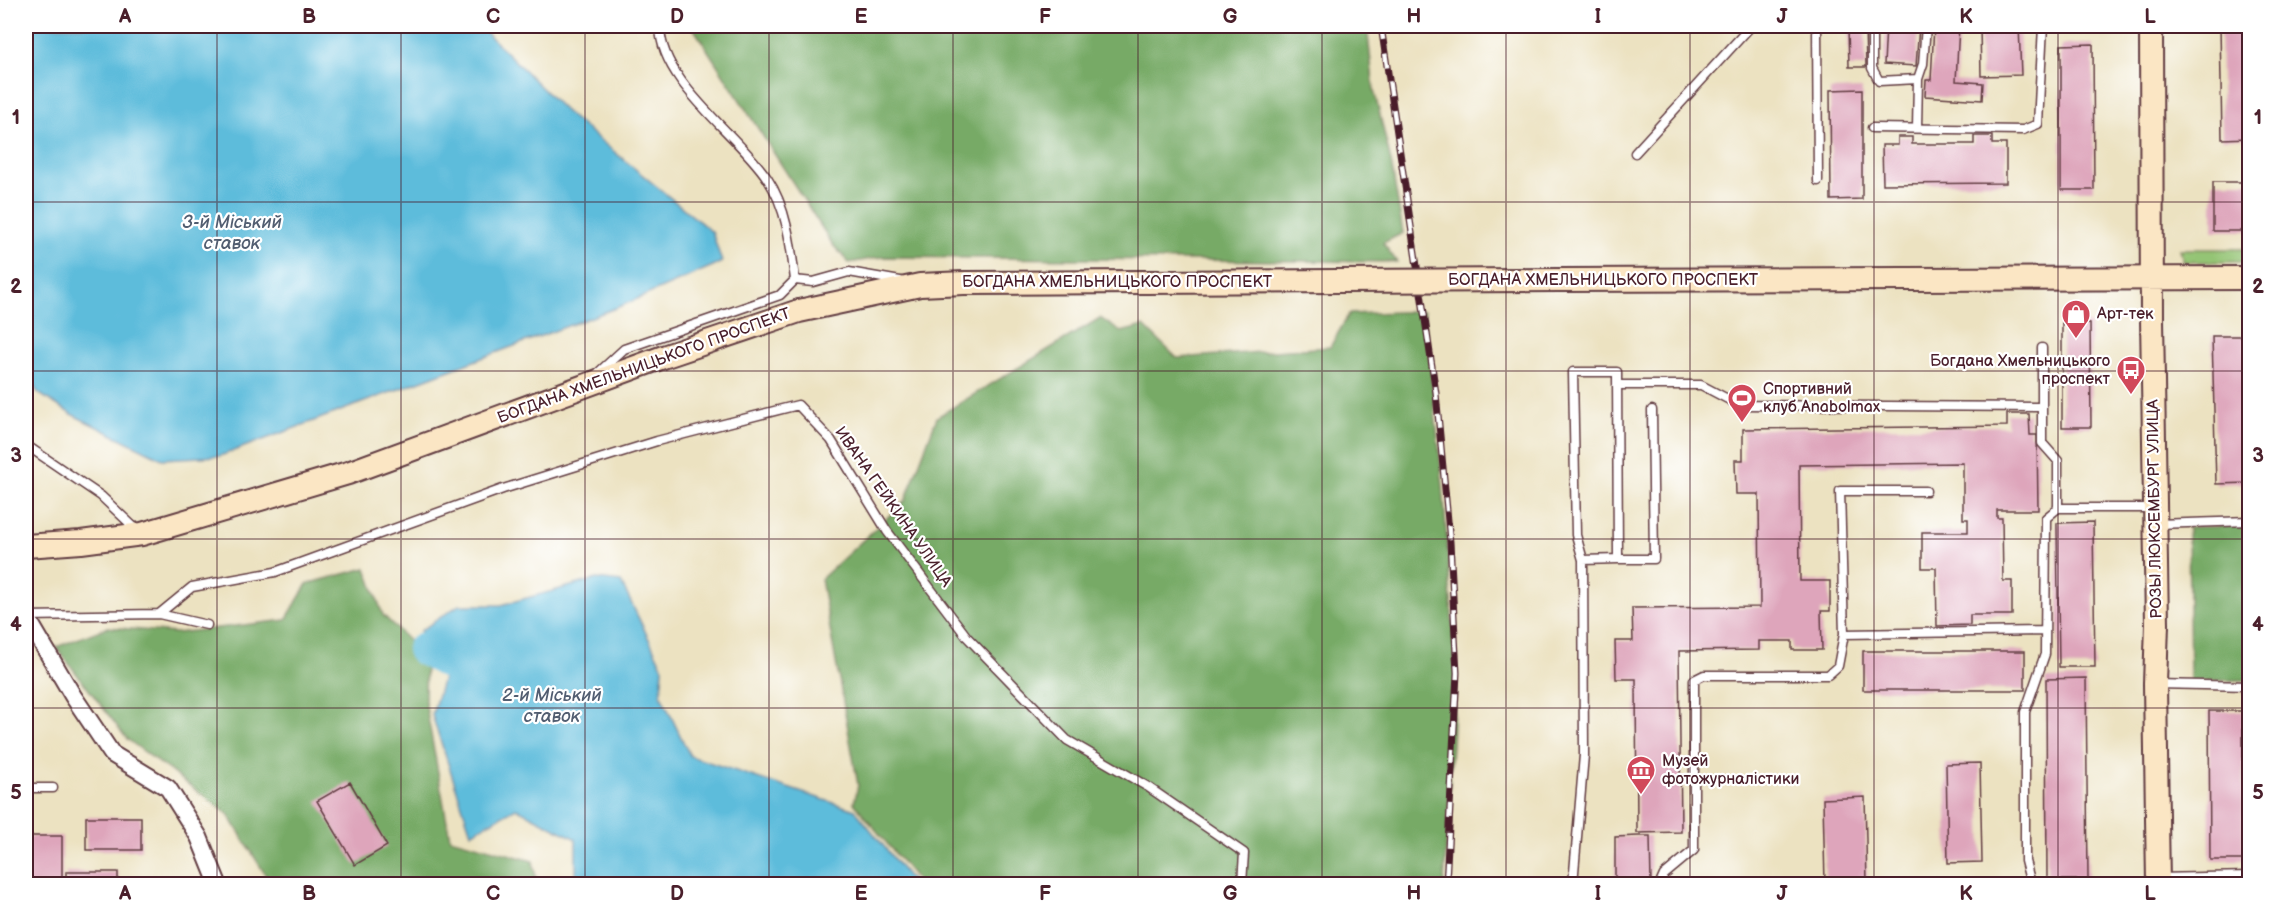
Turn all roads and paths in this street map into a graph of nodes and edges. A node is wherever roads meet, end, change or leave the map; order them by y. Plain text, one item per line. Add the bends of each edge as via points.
1 (660, 26) edge
2 (1751, 26) edge
3 (1817, 26) edge
4 (1872, 26) edge
5 (1926, 26) edge
6 (2043, 26) edge
7 (2151, 26) edge
8 (1918, 79) junction
9 (1872, 128) dead end
10 (1917, 128) junction
11 (1635, 153) dead end
12 (1818, 181) dead end
13 (2152, 278) junction
14 (2250, 278) edge
15 (795, 280) junction
16 (920, 285) junction
17 (2042, 348) dead end
18 (1617, 385) junction
19 (582, 387) junction
20 (2042, 407) junction
21 (1653, 411) dead end
22 (26, 445) edge
23 (1926, 491) dead end
24 (2058, 508) junction
25 (2155, 516) junction
26 (2250, 521) edge
27 (142, 534) junction
28 (26, 546) edge
29 (1618, 559) junction
30 (1583, 560) junction
31 (159, 614) junction
32 (26, 616) edge
33 (207, 625) dead end
34 (2045, 631) junction
35 (1844, 634) junction
36 (2155, 684) junction
37 (2250, 686) edge
38 (26, 788) edge
39 (53, 788) dead end
40 (2250, 876) edge
41 (2158, 881) edge
42 (218, 885) edge
43 (1242, 885) edge
44 (1573, 885) edge
45 (1660, 885) edge
46 (2031, 885) edge

1 - 15 lane via 665,51 682,82 768,179 791,244
2 - 11 lane
3 - 12 lane
4 - 8 lane via 1872,68 1879,81
5 - 8 lane
6 - 10 lane via 2038,124 2023,130
7 - 13 main road, РОЗЫ ЛЮКСЕМБУРГ УЛИЦА
8 - 10 lane
9 - 10 lane
13 - 14 main road, БОГДАНА ХМЕЛЬНИЦЬКОГО ПРОСПЕКТ
13 - 16 main road, БОГДАНА ХМЕЛЬНИЦЬКОГО ПРОСПЕКТ, bridge
13 - 25 main road, РОЗЫ ЛЮКСЕМБУРГ УЛИЦА
15 - 16 lane via 813,282 849,272
15 - 19 lane via 780,295 624,349
16 - 19 main road, БОГДАНА ХМЕЛЬНИЦЬКОГО ПРОСПЕКТ via 799,311
17 - 20 lane
18 - 20 lane via 1701,385 1739,405
18 - 29 lane
18 - 30 lane via 1617,372 1573,372 1576,535
19 - 27 main road, БОГДАНА ХМЕЛЬНИЦЬКОГО ПРОСПЕКТ via 348,473
20 - 24 lane via 2042,443 2058,461
21 - 29 lane via 1654,559
22 - 27 lane via 101,496
23 - 35 lane via 1840,491
24 - 25 lane
24 - 34 lane via 2046,518
25 - 26 lane
25 - 36 main road, РОЗЫ ЛЮКСЕМБУРГ УЛИЦА
27 - 28 main road, БОГДАНА ХМЕЛЬНИЦЬКОГО ПРОСПЕКТ
29 - 30 lane
30 - 44 lane via 1584,755
31 - 32 lane
31 - 33 lane
31 - 43 lane, ИВАНА ГЕЙКИНА УЛИЦА via 192,587 275,572 503,489 657,441 798,405 831,440 887,531 967,637 1067,740 1148,787 1244,853
32 - 42 street via 112,754 168,788 199,837
34 - 35 lane
34 - 46 lane via 2045,654 2025,712 2025,861
35 - 45 lane via 1838,666 1828,675 1704,675 1694,680 1694,850 1664,875
36 - 37 lane
36 - 41 main road, РОЗЫ ЛЮКСЕМБУРГ УЛИЦА
38 - 39 lane
40 - 41 lane

